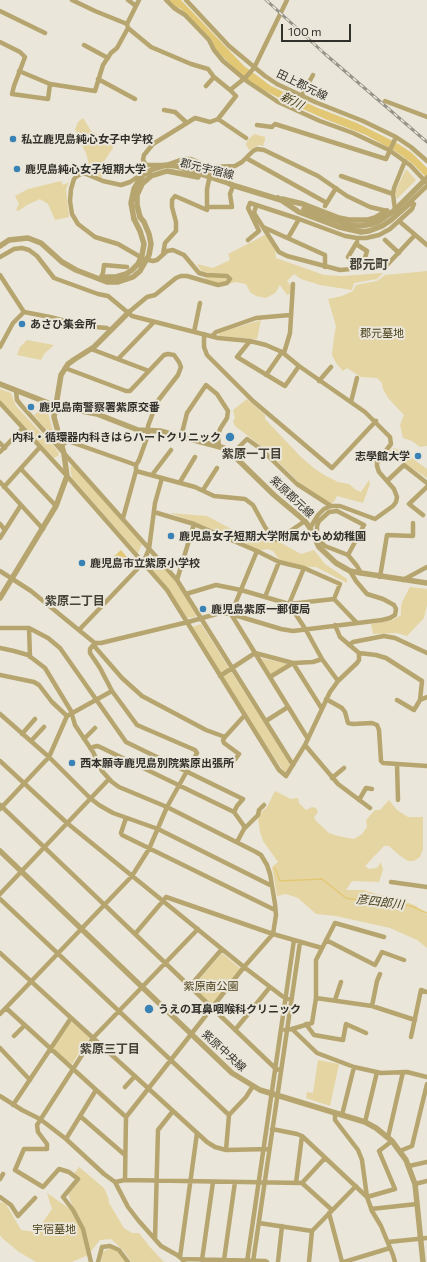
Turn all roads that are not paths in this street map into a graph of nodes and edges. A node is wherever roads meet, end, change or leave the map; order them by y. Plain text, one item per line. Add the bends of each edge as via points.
1 (73, 0) edge
2 (128, 0) edge
3 (139, 0) edge
4 (166, 0) edge
5 (186, 0) edge
6 (287, 0) edge
7 (136, 6) junction
8 (0, 11) edge
9 (127, 26) junction
10 (45, 33) dead end
11 (0, 42) edge
12 (84, 45) dead end
13 (108, 58) junction
14 (253, 68) junction
15 (19, 71) junction
16 (313, 74) dead end
17 (214, 76) junction
18 (98, 79) junction
19 (245, 79) junction
20 (50, 84) junction
21 (206, 86) dead end
22 (230, 90) junction
23 (302, 95) junction
24 (135, 99) dead end
25 (385, 101) dead end
26 (164, 110) dead end
27 (427, 117) edge
28 (218, 119) junction
29 (187, 123) junction
30 (257, 125) dead end
31 (396, 137) junction
32 (246, 138) dead end
33 (390, 150) junction
34 (246, 158) junction
35 (406, 161) junction
36 (427, 161) edge
37 (164, 165) junction
38 (210, 167) junction
39 (341, 176) dead end
40 (427, 178) edge
41 (232, 185) junction
42 (427, 185) edge
43 (336, 188) junction
44 (393, 194) junction
45 (278, 198) junction
46 (410, 203) junction
47 (256, 206) junction
48 (207, 207) junction
49 (396, 210) junction
50 (387, 212) junction
51 (137, 218) junction
52 (299, 219) junction
53 (399, 221) junction
54 (263, 227) junction
55 (415, 235) junction
56 (288, 238) junction
57 (248, 240) dead end
58 (385, 240) dead end
59 (357, 241) junction
60 (427, 245) edge
61 (0, 246) edge
62 (399, 252) junction
63 (163, 254) junction
64 (0, 257) edge
65 (141, 257) junction
66 (348, 257) dead end
67 (147, 260) junction
68 (387, 265) dead end
69 (127, 266) dead end
70 (325, 267) junction
71 (0, 275) edge
72 (100, 279) junction
73 (293, 284) dead end
74 (200, 303) dead end
75 (24, 312) junction
76 (128, 312) junction
77 (290, 315) junction
78 (154, 322) junction
79 (110, 330) junction
80 (194, 332) junction
81 (204, 334) junction
82 (212, 336) junction
83 (250, 341) junction
84 (0, 347) edge
85 (91, 349) junction
86 (283, 353) junction
87 (118, 359) junction
88 (299, 366) junction
89 (331, 367) dead end
90 (65, 368) junction
91 (149, 371) junction
92 (266, 375) junction
93 (357, 378) dead end
94 (319, 380) junction
95 (0, 384) edge
96 (16, 391) junction
97 (351, 402) junction
98 (0, 403) edge
99 (56, 406) junction
100 (376, 421) junction
101 (23, 428) junction
102 (148, 431) junction
103 (181, 437) junction
104 (0, 443) edge
105 (62, 445) junction
106 (40, 447) junction
107 (219, 447) junction
108 (4, 448) junction
109 (171, 450) dead end
110 (0, 452) edge
111 (64, 454) junction
112 (232, 454) junction
113 (195, 457) dead end
114 (136, 465) junction
115 (217, 468) dead end
116 (22, 469) junction
117 (136, 471) junction
118 (152, 475) junction
119 (67, 476) junction
120 (162, 478) junction
121 (387, 481) junction
122 (0, 482) edge
123 (180, 482) junction
124 (427, 483) edge
125 (4, 487) junction
126 (427, 487) edge
127 (202, 490) junction
128 (21, 505) junction
129 (56, 506) junction
130 (330, 506) junction
131 (154, 512) junction
132 (423, 515) dead end
133 (123, 518) junction
134 (305, 521) junction
135 (413, 523) dead end
136 (0, 524) edge
137 (194, 524) junction
138 (310, 528) junction
139 (43, 529) junction
140 (5, 530) junction
141 (0, 538) edge
142 (149, 549) junction
143 (257, 551) junction
144 (348, 555) junction
145 (143, 562) junction
146 (279, 562) junction
147 (427, 567) edge
148 (304, 568) junction
149 (0, 571) edge
150 (350, 571) junction
151 (360, 574) junction
152 (380, 576) junction
153 (12, 578) junction
154 (177, 580) junction
155 (404, 580) junction
156 (427, 584) edge
157 (240, 590) junction
158 (186, 594) junction
159 (265, 597) junction
160 (0, 598) edge
161 (334, 598) junction
162 (289, 604) junction
163 (231, 614) junction
164 (200, 618) junction
165 (188, 622) junction
166 (357, 623) junction
167 (335, 626) junction
168 (0, 628) edge
169 (29, 628) junction
170 (79, 630) junction
171 (306, 630) junction
172 (95, 643) junction
173 (349, 646) junction
174 (0, 648) edge
175 (255, 653) junction
176 (359, 653) junction
177 (427, 653) edge
178 (30, 657) junction
179 (322, 659) junction
180 (293, 663) junction
181 (232, 668) junction
182 (0, 675) edge
183 (220, 676) junction
184 (270, 678) junction
185 (338, 681) junction
186 (112, 691) junction
187 (427, 697) edge
188 (326, 699) junction
189 (96, 700) junction
190 (398, 700) dead end
191 (420, 700) junction
192 (288, 707) junction
193 (322, 709) junction
194 (0, 714) edge
195 (69, 715) junction
196 (245, 715) junction
197 (35, 719) dead end
198 (266, 721) junction
199 (44, 727) dead end
200 (95, 728) dead end
201 (22, 734) junction
202 (225, 738) junction
203 (84, 739) junction
204 (308, 739) junction
205 (31, 741) junction
206 (305, 745) junction
207 (90, 748) junction
208 (49, 758) junction
209 (0, 761) edge
210 (234, 761) dead end
211 (397, 764) junction
212 (293, 765) junction
213 (427, 766) edge
214 (344, 768) dead end
215 (187, 772) junction
216 (332, 778) junction
217 (109, 779) junction
218 (24, 783) junction
219 (179, 787) junction
220 (372, 790) dead end
221 (90, 798) junction
222 (359, 800) junction
223 (398, 800) dead end
224 (264, 805) dead end
225 (1, 807) edge
226 (167, 807) junction
227 (370, 808) dead end
228 (234, 812) junction
229 (126, 818) junction
230 (67, 823) junction
231 (158, 829) junction
232 (244, 829) junction
233 (237, 842) junction
234 (44, 847) junction
235 (149, 849) junction
236 (0, 851) edge
237 (21, 872) junction
238 (132, 876) junction
239 (392, 882) dead end
240 (272, 886) junction
241 (427, 887) edge
242 (0, 894) edge
243 (0, 898) edge
244 (163, 901) junction
245 (104, 905) junction
246 (275, 910) junction
247 (198, 929) junction
248 (81, 930) junction
249 (135, 934) junction
250 (273, 934) junction
251 (384, 937) dead end
252 (294, 940) junction
253 (326, 940) junction
254 (300, 942) junction
255 (322, 948) junction
256 (222, 949) junction
257 (0, 953) edge
258 (58, 953) junction
259 (404, 960) dead end
260 (165, 963) junction
261 (244, 967) junction
262 (380, 974) dead end
263 (31, 981) junction
264 (341, 982) dead end
265 (190, 986) junction
266 (142, 987) junction
267 (270, 987) junction
268 (427, 992) edge
269 (285, 998) junction
270 (316, 998) junction
271 (291, 1000) junction
272 (335, 1000) junction
273 (372, 1006) junction
274 (6, 1008) junction
275 (213, 1008) junction
276 (119, 1011) junction
277 (0, 1014) edge
278 (71, 1018) junction
279 (415, 1020) junction
280 (306, 1024) junction
281 (25, 1025) junction
282 (292, 1029) junction
283 (235, 1030) junction
284 (281, 1030) junction
285 (287, 1030) junction
286 (366, 1033) dead end
287 (192, 1035) junction
288 (14, 1036) dead end
289 (411, 1037) dead end
290 (93, 1038) junction
291 (0, 1048) edge
292 (50, 1048) junction
293 (171, 1060) junction
294 (354, 1067) junction
295 (72, 1068) junction
296 (275, 1068) junction
297 (281, 1072) junction
298 (377, 1072) junction
299 (403, 1072) junction
300 (135, 1076) junction
301 (427, 1077) edge
302 (30, 1080) junction
303 (427, 1084) edge
304 (253, 1086) junction
305 (125, 1087) dead end
306 (148, 1089) junction
307 (96, 1090) junction
308 (275, 1094) junction
309 (0, 1096) edge
310 (13, 1105) junction
311 (173, 1111) junction
312 (335, 1113) junction
313 (229, 1115) junction
314 (342, 1115) junction
315 (80, 1116) junction
316 (126, 1116) junction
317 (40, 1119) junction
318 (365, 1122) junction
319 (272, 1129) junction
320 (197, 1133) junction
321 (302, 1136) junction
322 (66, 1139) junction
323 (390, 1139) junction
324 (263, 1149) junction
325 (270, 1149) junction
326 (226, 1150) junction
327 (400, 1151) junction
328 (125, 1155) junction
329 (325, 1158) junction
330 (427, 1162) edge
331 (409, 1166) junction
332 (2, 1174) dead end
333 (0, 1179) edge
334 (125, 1180) junction
335 (156, 1181) junction
336 (191, 1181) junction
337 (427, 1181) edge
338 (115, 1182) junction
339 (213, 1182) junction
340 (235, 1182) junction
341 (258, 1182) junction
342 (265, 1182) junction
343 (296, 1183) junction
344 (302, 1183) junction
345 (415, 1184) junction
346 (356, 1186) junction
347 (0, 1197) edge
348 (367, 1197) junction
349 (35, 1198) dead end
350 (417, 1204) junction
351 (371, 1209) junction
352 (331, 1212) junction
353 (259, 1223) junction
354 (282, 1226) junction
355 (312, 1231) junction
356 (424, 1238) edge
357 (155, 1239) junction
358 (388, 1242) junction
359 (390, 1248) junction
360 (182, 1259) edge
361 (202, 1260) junction
362 (224, 1260) junction
363 (247, 1261) edge
364 (254, 1261) edge
365 (91, 1262) edge
366 (98, 1262) edge
367 (128, 1262) edge
368 (267, 1262) edge
369 (278, 1262) edge
370 (308, 1262) edge
371 (343, 1262) edge
372 (395, 1262) edge
373 (423, 1262) edge

1 - 9 street
2 - 7 street
3 - 7 street
4 - 19 street via 185,15 209,40 218,55
5 - 14 street, 田上郡元線
6 - 14 street
7 - 9 street
8 - 10 street
9 - 13 street via 117,48
9 - 17 street via 151,47 208,69
11 - 15 street via 20,52 24,57
12 - 13 street
13 - 18 street
14 - 19 street
14 - 23 street, 田上郡元線 via 277,84
15 - 20 street
15 - 20 street via 12,94 48,99
16 - 23 street
17 - 21 street
17 - 22 street
18 - 20 street via 95,91
18 - 24 street
19 - 22 street
19 - 33 street via 278,102
22 - 28 street via 236,96
23 - 31 street, 田上郡元線
25 - 27 street
26 - 29 street via 175,112
28 - 29 street via 210,122 195,118
28 - 32 street
29 - 37 street via 153,144 144,155 146,165
30 - 33 street via 272,127 275,124 386,159
31 - 33 street
31 - 36 street, 田上郡元線
33 - 35 street
34 - 38 street via 235,166
34 - 43 street via 257,149 264,150 318,176
34 - 43 street via 326,204
35 - 42 street
35 - 44 street
37 - 38 street via 191,159
37 - 65 street via 152,168 121,185 82,173 74,179 70,189 72,214 82,228 95,237 118,244
38 - 48 street
39 - 44 street
40 - 45 street, 郡元宇宿線, bridge via 395,210 378,222 360,226 349,225
41 - 45 street, 郡元宇宿線
41 - 48 street via 232,207
41 - 51 street, 郡元宇宿線, bridge via 172,171 155,173 147,178 139,190 136,200
42 - 46 street
43 - 50 street via 364,204
44 - 49 street
45 - 46 street via 299,212 360,232 382,226
45 - 50 street via 349,220 368,220
46 - 49 street
46 - 53 street via 414,204 412,210
47 - 52 street
47 - 54 street via 254,213
47 - 57 street via 250,203 248,208 259,231
48 - 63 street via 207,210 175,196 172,207 176,231 165,243
49 - 50 street
51 - 65 street via 143,238
51 - 67 street, 郡元宇宿線 via 144,222 150,239
52 - 56 street
52 - 59 street
53 - 55 street
53 - 59 street via 379,235
54 - 56 street
54 - 70 street via 279,252
55 - 60 street
55 - 62 street
56 - 70 street via 325,255
58 - 62 street
59 - 66 street
59 - 70 street via 367,251 362,268 340,270
61 - 72 street, 郡元宇宿線 via 9,240 28,238 42,243 62,262 76,270
62 - 68 street
63 - 67 street via 157,260
63 - 76 street via 174,250 184,254 200,273 227,276 230,279 227,283 218,285 181,276
64 - 76 street via 14,249 29,250 54,278 108,296
65 - 67 street
65 - 72 street via 136,267 128,273
67 - 72 street, 郡元宇宿線 via 133,277 112,283
69 - 72 street via 104,265
71 - 75 street
73 - 77 street
74 - 80 street
75 - 79 street
75 - 84 street via 13,322
76 - 78 street via 132,316
76 - 79 street
77 - 82 street via 256,318 216,332
77 - 86 street via 290,333
78 - 80 street
78 - 87 street
79 - 85 street
80 - 81 street
81 - 82 street
81 - 100 street via 207,355 253,401 332,468
82 - 83 street
83 - 86 street
83 - 92 street via 237,357
85 - 87 street
85 - 90 street
86 - 88 street
86 - 92 street
87 - 91 street
88 - 92 street via 285,386
88 - 94 street
89 - 94 street
90 - 91 street via 126,391 130,391
90 - 99 street via 61,375
91 - 102 street via 168,354 176,358 181,367 178,375 157,402
93 - 97 street
94 - 97 street
95 - 96 street, 紫原郡元線
96 - 99 street, 紫原郡元線
96 - 111 street via 17,400
97 - 100 street
98 - 101 street
99 - 102 street, 紫原郡元線 via 97,414 138,430
99 - 105 street via 54,417
100 - 121 street via 387,432 391,441 377,462 379,472
101 - 106 street
101 - 108 street
102 - 103 street, 紫原郡元線
102 - 114 street
103 - 107 street, 紫原郡元線
103 - 107 street via 187,413 206,385 217,394 228,411 218,436
104 - 108 street
105 - 111 street
105 - 114 street via 68,441
106 - 116 street
106 - 119 street
107 - 112 street, 紫原郡元線
108 - 110 street
109 - 118 street
111 - 119 street
111 - 133 street
112 - 130 street via 247,439 297,484
112 - 134 street, 紫原郡元線
113 - 123 street
114 - 117 street
115 - 127 street
116 - 125 street
116 - 129 street
117 - 118 street
117 - 133 street
118 - 120 street
119 - 129 street
119 - 145 street
120 - 123 street
120 - 131 street
121 - 124 street via 404,465
121 - 130 street via 397,497 393,506 378,518 372,519 340,506
122 - 125 street
123 - 127 street
125 - 128 street
126 - 132 street via 409,504
127 - 134 street via 214,496 240,498 250,502 270,535 276,540
128 - 139 street
128 - 140 street
129 - 139 street
130 - 138 street via 318,515
131 - 137 street
131 - 142 street
133 - 142 street
134 - 138 street, 紫原郡元線
135 - 152 street via 413,536 388,535
136 - 140 street
137 - 143 street
137 - 154 street
138 - 150 street, 紫原郡元線 via 323,552
139 - 153 street
140 - 141 street
142 - 145 street
142 - 154 street
143 - 146 street
143 - 157 street
144 - 144 street via 325,546 320,541 317,526 329,512 337,511 364,525
144 - 151 street
145 - 165 street
145 - 170 street
146 - 148 street
146 - 159 street
147 - 155 street
148 - 161 street via 340,584
148 - 162 street
149 - 153 street
150 - 151 street, 紫原郡元線
150 - 166 street via 367,594 383,599 396,609 390,618
151 - 152 street, 紫原郡元線
152 - 155 street, 紫原郡元線
153 - 160 street
153 - 170 street
154 - 158 street
155 - 156 street, 紫原郡元線
157 - 158 street via 216,585
157 - 159 street
157 - 163 street
158 - 164 street
159 - 162 street
161 - 162 street
161 - 166 street
162 - 171 street
163 - 164 street via 220,612
163 - 171 street via 281,629
163 - 175 street
164 - 165 street
164 - 181 street
165 - 172 street via 106,643
165 - 183 street
166 - 167 street
167 - 171 street
167 - 173 street via 340,637
168 - 169 street
169 - 178 street
169 - 189 street via 48,638 63,652
170 - 172 street
171 - 179 street
172 - 186 street via 90,653
172 - 202 street via 95,647 122,678 142,696
173 - 176 street
173 - 177 street via 353,642 384,636 395,638
174 - 178 street via 14,650
175 - 180 street
175 - 181 street
175 - 184 street
176 - 185 street via 357,663
176 - 191 street via 386,658 422,681
178 - 195 street via 45,668 71,711
179 - 180 street
179 - 185 street
180 - 184 street
180 - 193 street
181 - 183 street
181 - 198 street
182 - 195 street via 34,682 52,702
183 - 196 street
184 - 192 street
185 - 188 street
186 - 189 street
186 - 215 street via 137,725 195,750 197,753
187 - 191 street
188 - 193 street
188 - 211 street via 342,708 348,723 377,725 380,730 381,761
189 - 195 street
189 - 215 street via 126,742
190 - 191 street via 414,710
192 - 198 street
192 - 204 street
193 - 204 street
194 - 201 street
195 - 203 street
195 - 208 street
196 - 202 street
196 - 212 street via 279,770 286,776
197 - 201 street
198 - 212 street
199 - 205 street
200 - 203 street
201 - 205 street
202 - 210 street via 224,743 239,754
203 - 207 street
204 - 206 street
205 - 208 street
206 - 212 street
206 - 216 street
207 - 217 street
207 - 219 street via 100,747
208 - 218 street
208 - 221 street
209 - 218 street
211 - 213 street
211 - 223 street
214 - 216 street
215 - 219 street
215 - 228 street via 243,799
216 - 222 street
217 - 221 street
217 - 226 street via 119,787
218 - 225 street
218 - 230 street
219 - 226 street
219 - 228 street
220 - 222 street via 366,788
221 - 229 street via 113,814
221 - 230 street
222 - 227 street
224 - 232 street
225 - 234 street
226 - 231 street
226 - 233 street
228 - 232 street
229 - 231 street
229 - 235 street via 122,835
230 - 234 street
230 - 238 street
231 - 235 street
231 - 240 street
232 - 233 street
233 - 240 street via 261,855 267,865
234 - 237 street
234 - 245 street
235 - 238 street
235 - 246 street
236 - 237 street, 紫原中央線
237 - 242 street
237 - 248 street, 紫原中央線
238 - 244 street
238 - 245 street
239 - 241 street
240 - 246 street
243 - 258 street
244 - 247 street
244 - 249 street
244 - 250 street via 166,897
245 - 248 street
245 - 249 street
246 - 250 street
247 - 256 street
247 - 260 street
248 - 258 street
248 - 266 street, 紫原中央線
249 - 260 street
250 - 252 street
250 - 261 street
251 - 253 street via 335,923
252 - 254 street
252 - 269 street
253 - 255 street
253 - 259 street via 375,965 382,952
254 - 255 street
254 - 271 street
255 - 270 street via 315,966
256 - 261 street
256 - 265 street
257 - 263 street
258 - 263 street
258 - 276 street
260 - 265 street
260 - 266 street
261 - 267 street
261 - 275 street
262 - 273 street
263 - 274 street
263 - 278 street
264 - 272 street
265 - 275 street
266 - 276 street
266 - 287 street, 紫原中央線
267 - 269 street
267 - 283 street
268 - 279 street via 421,990
269 - 271 street
269 - 284 street
270 - 272 street
270 - 280 street via 312,1022
271 - 285 street
272 - 273 street
273 - 279 street
274 - 277 street
274 - 281 street
275 - 283 street
275 - 287 street
276 - 290 street
276 - 293 street
278 - 290 street
278 - 292 street
279 - 289 street
280 - 282 street
280 - 286 street via 314,1034 343,1040 346,1024
281 - 288 street
281 - 292 street
282 - 285 street
282 - 294 street via 317,1053
283 - 296 street
284 - 285 street
284 - 296 street
285 - 297 street
287 - 293 street
287 - 304 street, 紫原中央線 via 232,1073
290 - 295 street
290 - 300 street
291 - 302 street
292 - 295 street
292 - 302 street
293 - 306 street
293 - 313 street
294 - 298 street
294 - 314 street
295 - 307 street
295 - 317 street
296 - 297 street
296 - 308 street
297 - 308 street
298 - 299 street
298 - 318 street
299 - 301 street
299 - 323 street
300 - 305 street
300 - 306 street
302 - 310 street
303 - 327 street via 412,1146
304 - 308 street, 紫原中央線
304 - 313 street
306 - 311 street
306 - 316 street
307 - 315 street
307 - 316 street
308 - 312 street, 紫原中央線
308 - 319 street
308 - 324 street
309 - 310 street
310 - 317 street
311 - 320 street
311 - 335 street via 158,1128
312 - 314 street, 紫原中央線
312 - 348 street via 335,1120 358,1150 362,1160
313 - 326 street
314 - 318 street, 紫原中央線
315 - 322 street
315 - 328 street
316 - 328 street
317 - 322 street
317 - 365 street via 37,1125 38,1132 47,1144 47,1149 24,1149 15,1170 43,1187 59,1169 69,1172 78,1179 63,1197 82,1229
318 - 323 street, 紫原中央線
319 - 321 street
319 - 325 street
320 - 326 street via 215,1147
320 - 336 street
321 - 329 street
321 - 343 street
322 - 338 street
323 - 327 street, 紫原中央線
323 - 348 street via 379,1151 395,1189
324 - 325 street
324 - 326 street
324 - 341 street
325 - 342 street
327 - 331 street, 紫原中央線
328 - 334 street
329 - 344 street
329 - 346 street
330 - 331 street
331 - 345 street, 紫原中央線
332 - 333 street
334 - 335 street
334 - 338 street
335 - 336 street
335 - 357 street
336 - 339 street
336 - 360 street
337 - 345 street
338 - 357 street via 128,1207
339 - 340 street
339 - 361 street
340 - 341 street
340 - 362 street
341 - 342 street
341 - 363 street
342 - 343 street
342 - 353 street
343 - 344 street
344 - 352 street
345 - 350 street, 紫原中央線
346 - 348 street
346 - 352 street
347 - 349 street via 11,1204 18,1216
348 - 351 street
350 - 351 street
350 - 356 street, 紫原中央線
351 - 358 street
352 - 355 street
352 - 371 street
353 - 354 street
353 - 364 street
354 - 355 street
354 - 369 street
355 - 370 street
356 - 358 street
356 - 373 street, 紫原中央線
357 - 360 street via 161,1246
358 - 359 street
359 - 371 street
359 - 372 street
360 - 361 street
361 - 362 street
362 - 363 street
363 - 364 street
364 - 368 street
366 - 367 street via 102,1247 110,1246 119,1250

